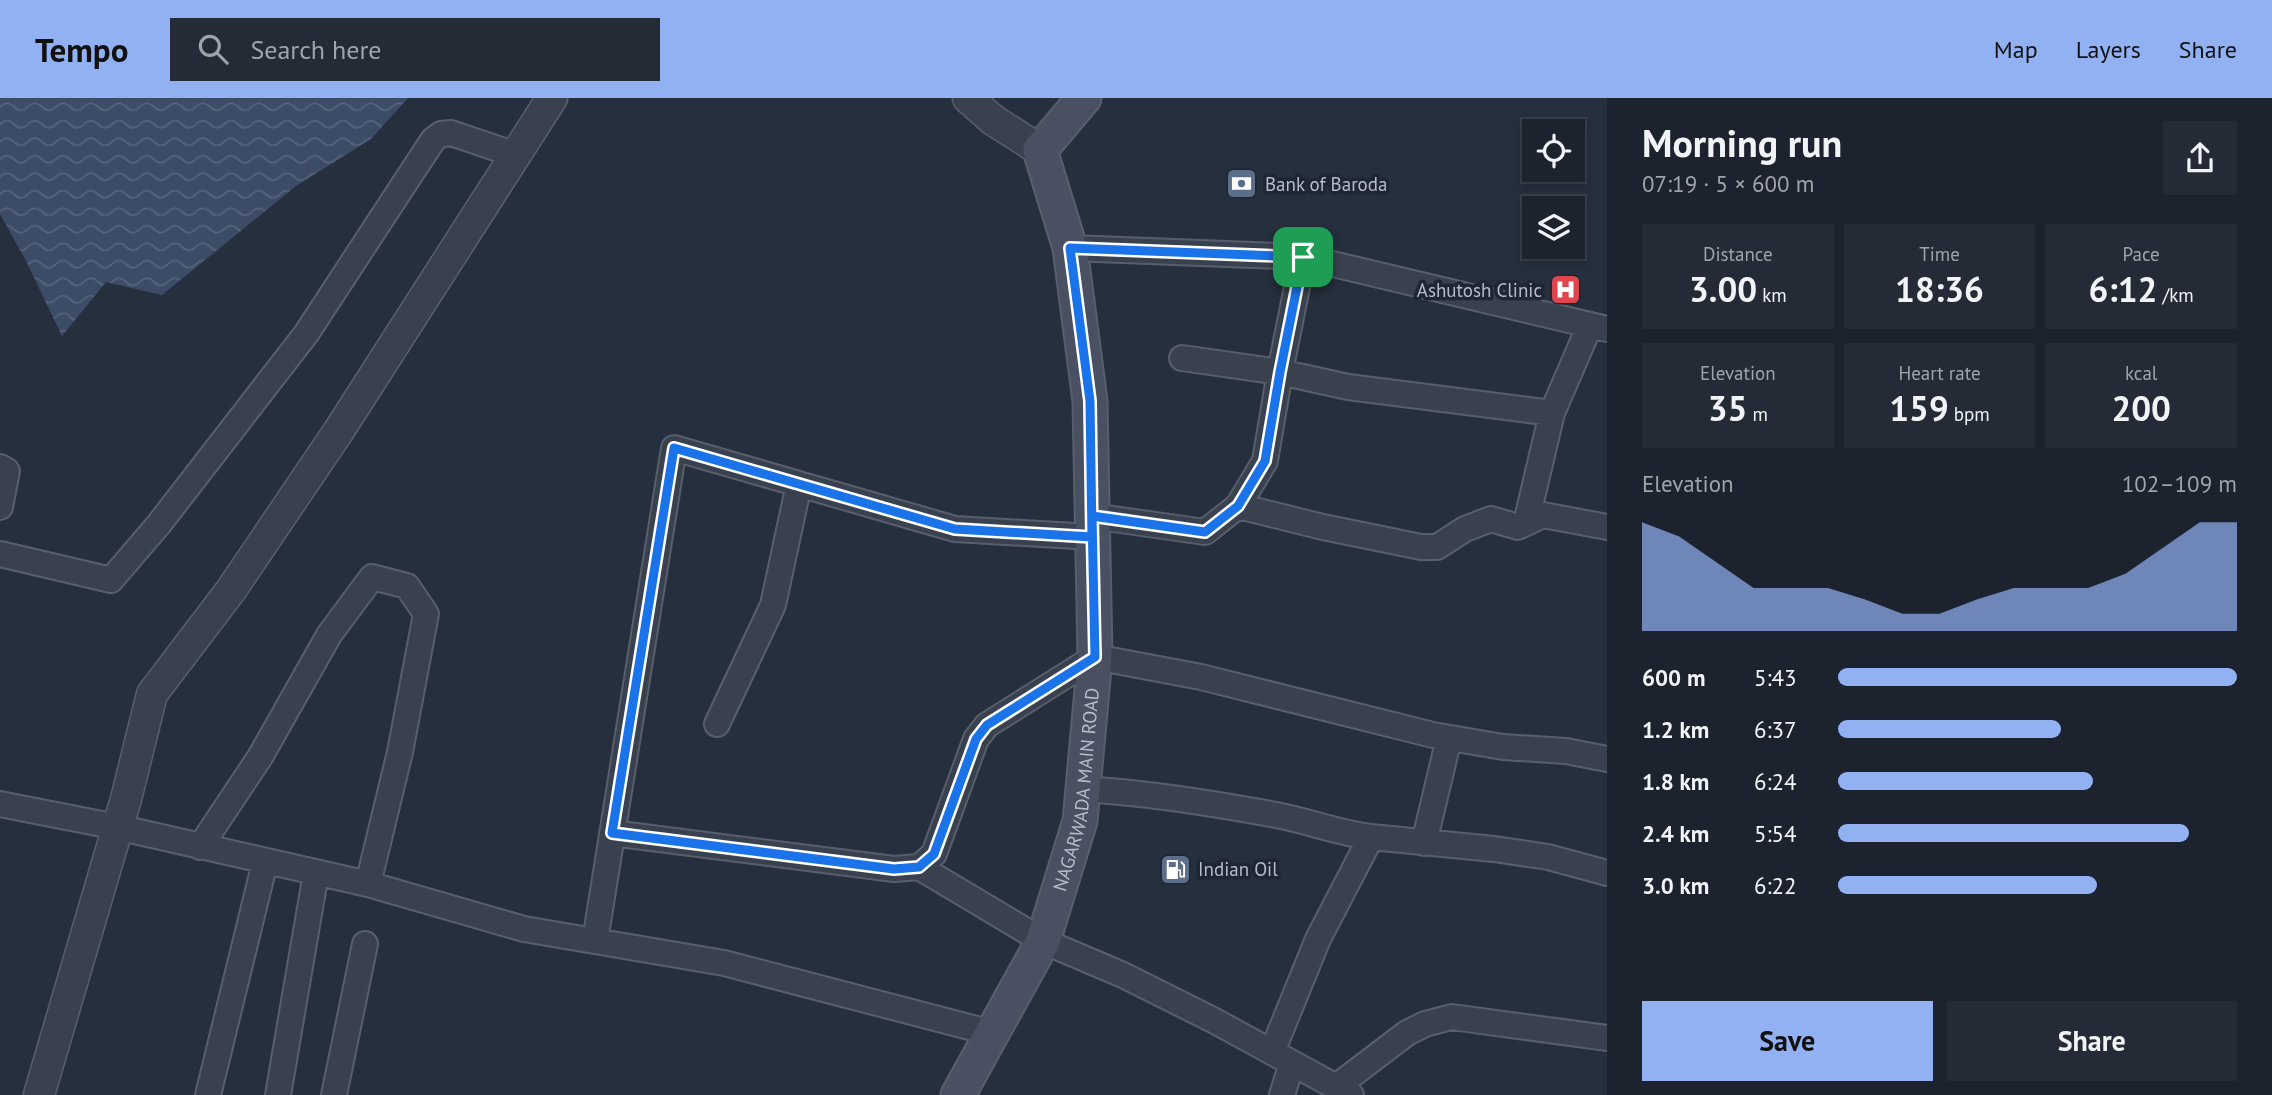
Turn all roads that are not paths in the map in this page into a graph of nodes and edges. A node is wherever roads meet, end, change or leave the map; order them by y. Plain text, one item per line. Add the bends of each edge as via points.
1 (552, 98) edge
2 (968, 98) edge
3 (1084, 98) edge
4 (1040, 150) junction
5 (516, 155) junction
6 (1070, 248) junction
7 (1303, 257) junction
8 (1599, 326) edge
9 (1182, 358) dead end
10 (1280, 372) junction
11 (1552, 413) junction
12 (0, 467) edge
13 (799, 484) junction
14 (1238, 506) junction
15 (0, 508) edge
16 (1526, 523) junction
17 (1092, 527) junction
18 (1607, 527) edge
19 (0, 554) edge
20 (1095, 657) junction
21 (717, 724) dead end
22 (1449, 738) junction
23 (1607, 759) edge
24 (1083, 789) junction
25 (0, 804) edge
26 (117, 827) junction
27 (612, 833) junction
28 (1371, 837) junction
29 (1424, 843) junction
30 (200, 847) junction
31 (265, 862) junction
32 (919, 867) junction
33 (316, 873) junction
34 (1607, 873) edge
35 (368, 884) junction
36 (595, 941) junction
37 (1043, 941) junction
38 (365, 944) dead end
39 (992, 1033) junction
40 (1607, 1038) edge
41 (1282, 1058) junction
42 (1343, 1091) edge
43 (39, 1095) edge
44 (208, 1095) edge
45 (278, 1095) edge
46 (334, 1095) edge
47 (958, 1095) edge
48 (1282, 1095) edge

1 - 5 street
2 - 4 street
3 - 4 main road
4 - 6 main road, NAGARWADA MAIN ROAD
5 - 19 street via 451,132 433,140 306,334 111,580
5 - 26 street via 338,432 231,590 152,694
6 - 7 street
6 - 17 main road, NAGARWADA MAIN ROAD via 1090,401
7 - 8 street
7 - 10 street
8 - 11 street
9 - 10 street
10 - 11 street via 1348,387
10 - 14 street via 1265,461
11 - 16 street
12 - 15 street via 7,471
13 - 17 street via 955,529
13 - 21 street via 773,605
13 - 27 street via 674,448
14 - 16 street via 1422,547 1437,547 1491,519 1518,527
14 - 17 street via 1205,532
16 - 18 street via 1543,515
17 - 20 main road, NAGARWADA MAIN ROAD
20 - 22 street via 1201,677
20 - 24 main road, NAGARWADA MAIN ROAD
20 - 32 street via 987,725 976,739 934,854
22 - 23 street
22 - 29 street
24 - 28 street via 1157,794
24 - 37 main road, NAGARWADA MAIN ROAD via 1080,821
25 - 26 street
26 - 30 street
26 - 43 street
27 - 32 street via 894,869
27 - 36 street
28 - 29 street
28 - 41 street via 1318,939
29 - 34 street via 1548,857
30 - 31 street
30 - 35 street via 260,757 329,635 372,578 407,586 426,614 400,752
31 - 33 street
31 - 44 street
32 - 37 street
33 - 35 street
33 - 45 street
35 - 36 street via 524,929
36 - 39 street via 724,964
37 - 39 main road, NAGARWADA MAIN ROAD
37 - 41 street via 1123,975
38 - 46 street
39 - 47 main road, NAGARWADA MAIN ROAD
40 - 42 street via 1452,1017 1408,1033
41 - 42 street
41 - 48 street

